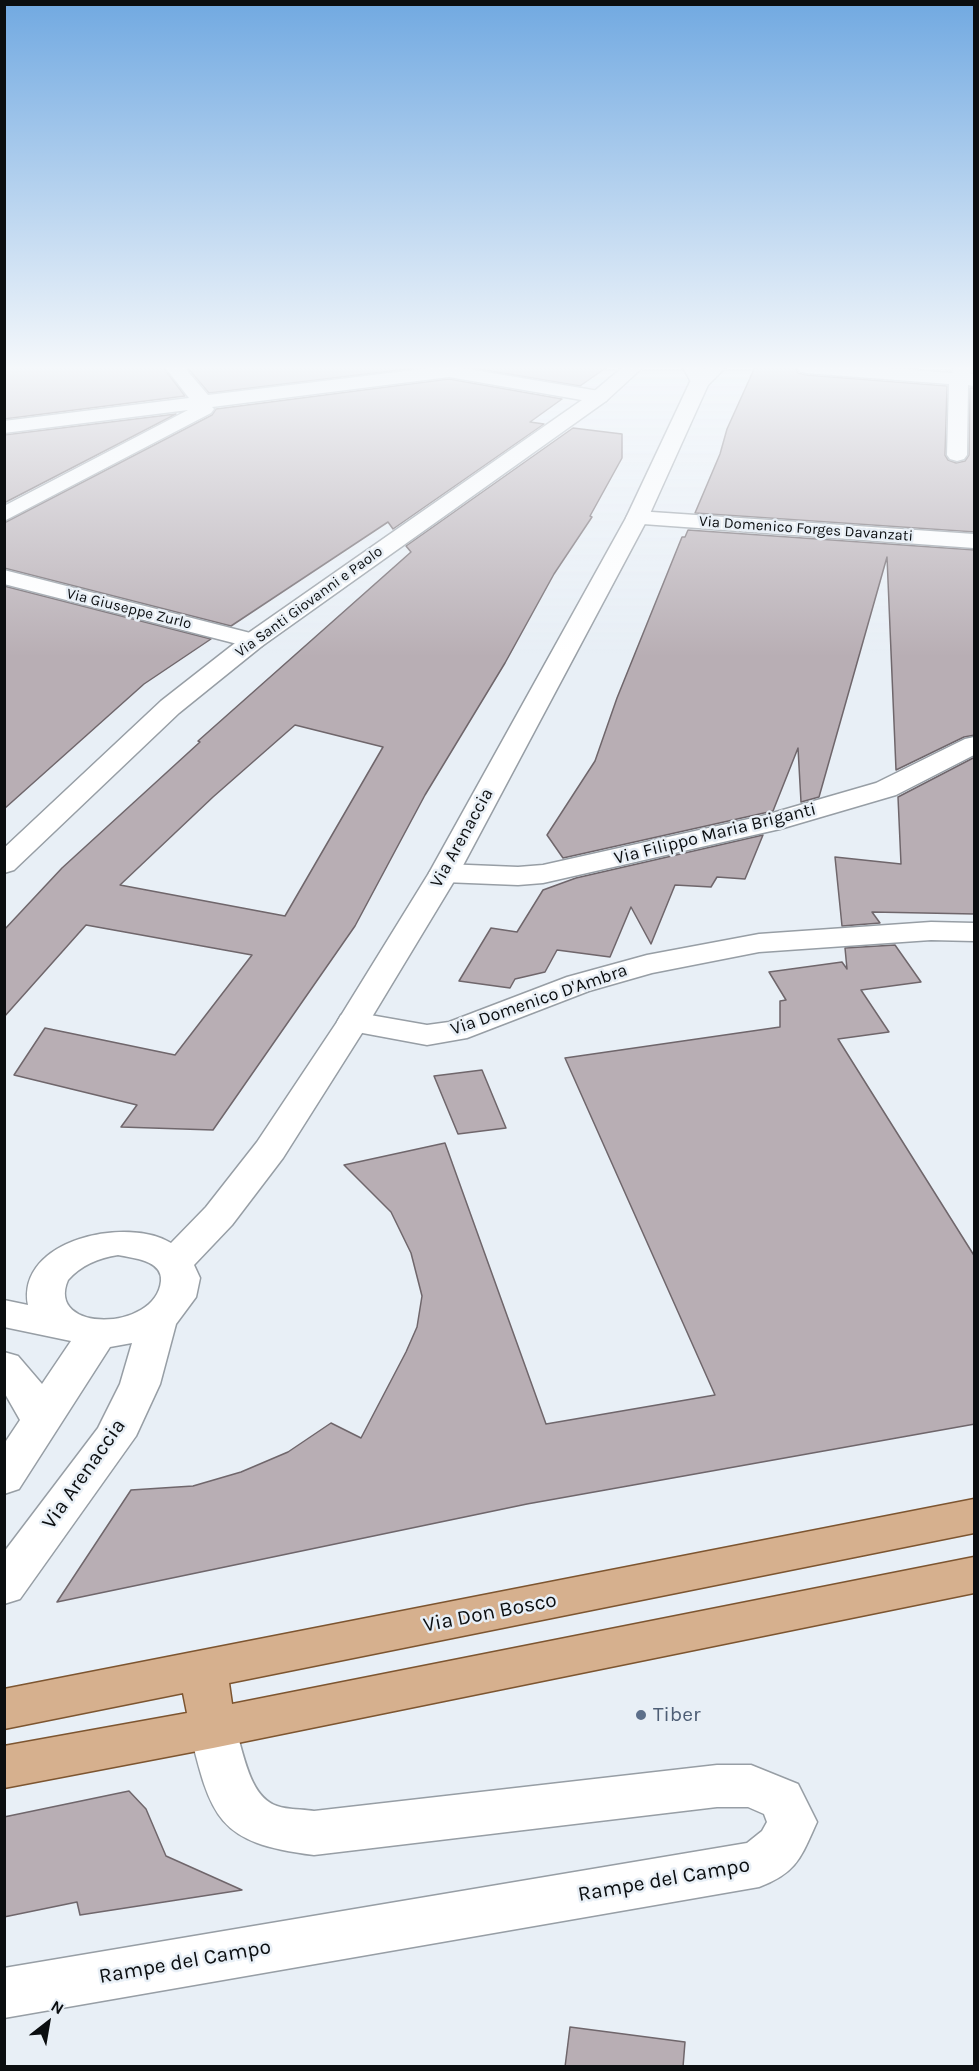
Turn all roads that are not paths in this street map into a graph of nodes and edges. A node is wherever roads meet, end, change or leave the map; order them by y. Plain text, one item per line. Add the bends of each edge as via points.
1 (102, 464) edge
2 (504, 464) edge
3 (662, 464) edge
4 (4, 515) edge
5 (637, 518) junction
6 (975, 541) edge
7 (4, 577) edge
8 (253, 640) junction
9 (975, 745) edge
10 (4, 864) edge
11 (444, 873) junction
12 (975, 932) edge
13 (353, 1022) junction
14 (174, 1263) junction
15 (47, 1282) junction
16 (4, 1304) edge
17 (4, 1313) edge
18 (158, 1320) junction
19 (83, 1331) junction
20 (4, 1366) edge
21 (42, 1422) junction
22 (4, 1478) edge
23 (975, 1516) edge
24 (975, 1575) edge
25 (4, 1586) edge
26 (203, 1670) junction
27 (4, 1709) edge
28 (213, 1728) junction
29 (4, 1767) edge
30 (4, 1993) edge

1 - 4 street
2 - 8 street, Via Santi Giovanni e Paolo
3 - 5 street, Via Arenaccia
5 - 6 street, Via Domenico Forges Davanzati
5 - 11 street, Via Arenaccia
7 - 8 street, Via Giuseppe Zurlo
8 - 10 street, Via Santi Giovanni e Paolo via 161,715
9 - 11 street, Via Filippo Maria Briganti via 886,789 700,840 543,874
11 - 13 street, Via Arenaccia
12 - 13 street, Via Domenico D'Ambra via 932,931 759,943 647,964 579,984 455,1031 428,1035
13 - 14 street, Via Arenaccia via 270,1150 219,1216
14 - 15 street via 144,1246 104,1245 72,1256
14 - 18 street via 181,1286 169,1310
15 - 16 street
15 - 19 street via 47,1308 56,1319
17 - 19 street
18 - 19 street via 118,1334
18 - 25 street, Via Arenaccia via 140,1384 115,1436
19 - 21 street via 75,1364
20 - 21 street via 25,1389
21 - 22 street
23 - 26 main road, Via Don Bosco
24 - 28 main road
26 - 27 main road, Via Don Bosco
26 - 28 main road
28 - 29 main road
28 - 30 street, Rampe del Campo via 228,1785 244,1812 270,1827 314,1833 717,1785 751,1786 781,1799 792,1822 780,1847 759,1864

